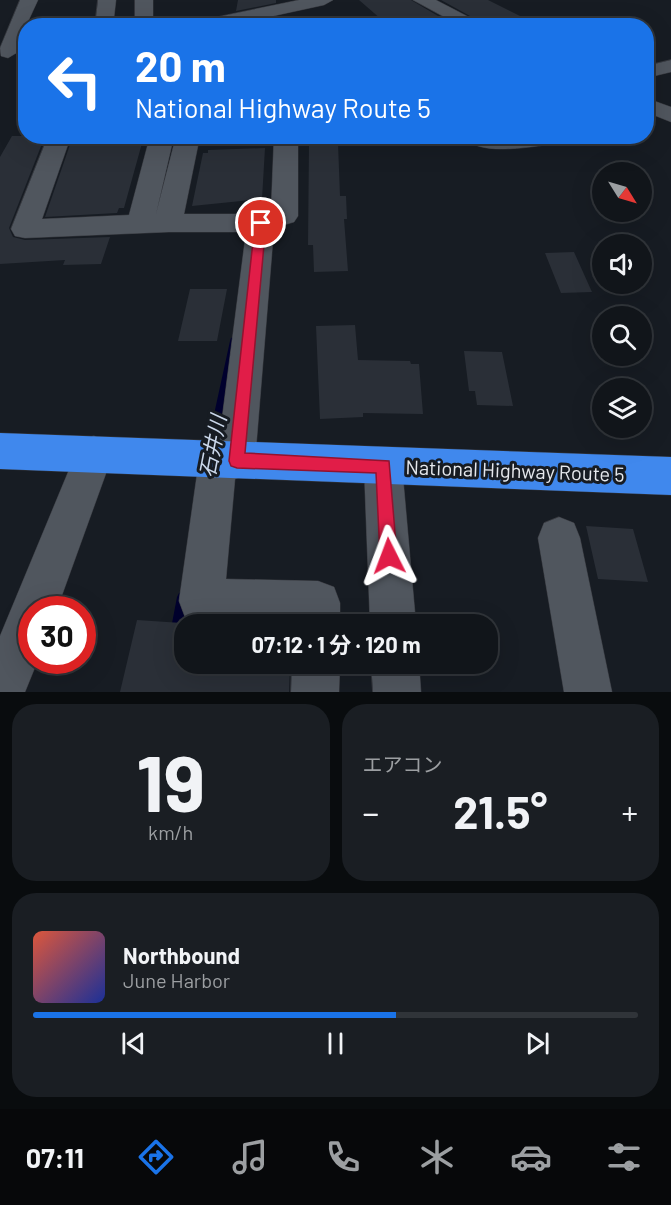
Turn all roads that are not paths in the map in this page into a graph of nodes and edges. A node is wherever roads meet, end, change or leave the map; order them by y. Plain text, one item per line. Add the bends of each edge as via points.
1 (10, 0) edge
2 (29, 0) edge
3 (107, 0) edge
4 (144, 0) edge
5 (221, 0) edge
6 (324, 0) edge
7 (422, 0) edge
8 (290, 16) edge
9 (23, 18) edge
10 (105, 18) edge
11 (144, 18) edge
12 (213, 18) edge
13 (267, 18) edge
14 (460, 18) edge
15 (18, 32) edge
16 (11, 52) edge
17 (671, 66) edge
18 (654, 70) edge
19 (654, 108) edge
20 (671, 115) edge
21 (57, 144) edge
22 (160, 144) edge
23 (186, 144) edge
24 (286, 144) edge
25 (169, 223) junction
26 (261, 223) junction
27 (140, 224) junction
28 (0, 451) edge
29 (94, 454) junction
30 (227, 460) junction
31 (383, 466) junction
32 (671, 476) edge
33 (559, 538) dead end
34 (39, 596) edge
35 (317, 614) edge
36 (392, 614) edge
37 (18, 650) edge
38 (316, 674) edge
39 (396, 674) edge
40 (1, 692) edge
41 (315, 692) edge
42 (397, 692) edge
43 (588, 692) edge

1 - 2 street
2 - 9 street
3 - 10 street
4 - 11 street
5 - 12 street
6 - 8 street
7 - 14 street
8 - 13 street
15 - 16 street
17 - 18 street
19 - 20 street
21 - 27 street via 25,229
22 - 27 street
23 - 25 street
24 - 26 street via 284,216
25 - 26 street
25 - 27 street
26 - 30 street
28 - 29 highway, National Highway Route 5
29 - 30 highway, National Highway Route 5
29 - 34 street
30 - 31 highway, National Highway Route 5
30 - 35 street via 201,601 318,603
31 - 32 highway, National Highway Route 5
31 - 36 street
33 - 43 street
37 - 40 street
38 - 41 street
39 - 42 street

